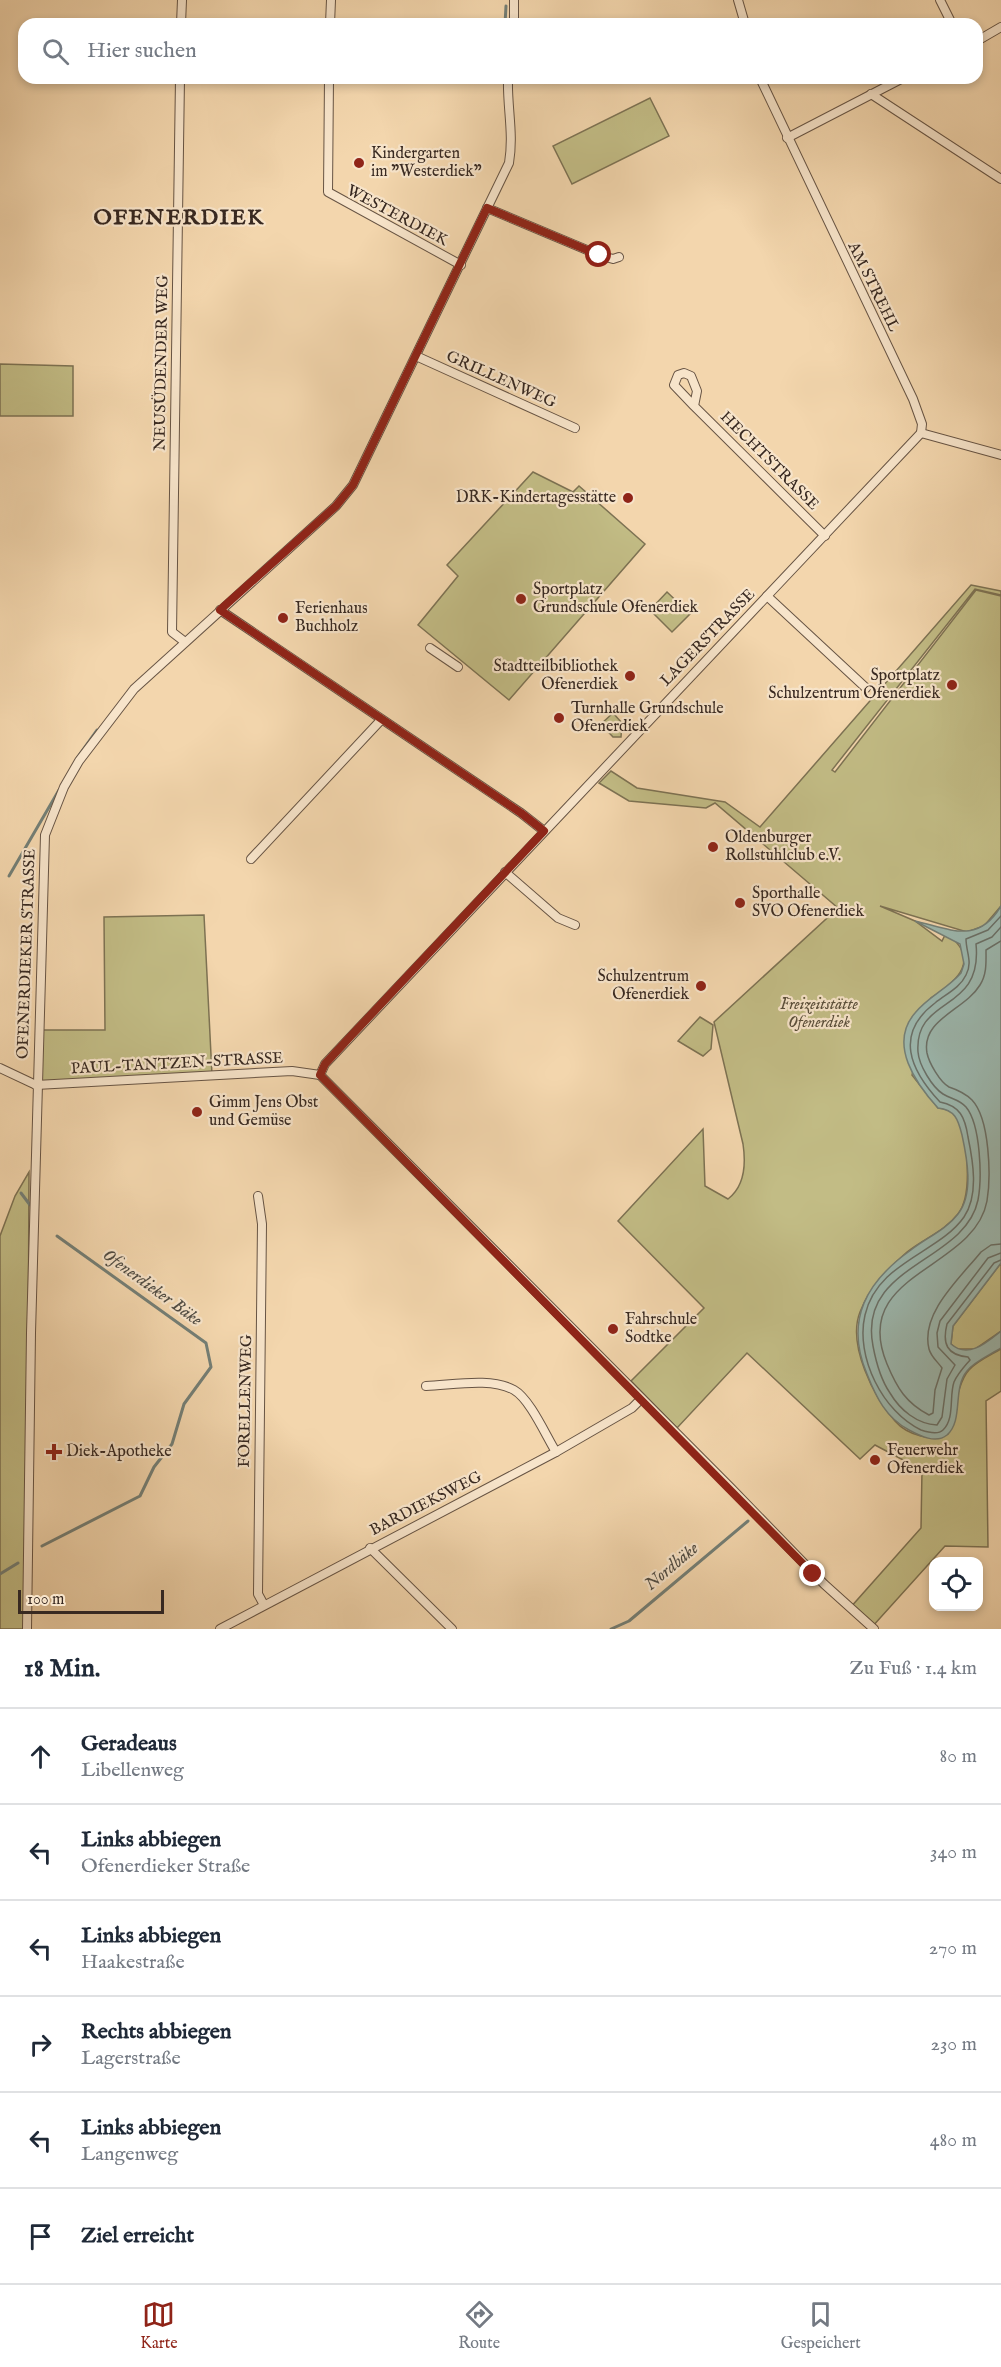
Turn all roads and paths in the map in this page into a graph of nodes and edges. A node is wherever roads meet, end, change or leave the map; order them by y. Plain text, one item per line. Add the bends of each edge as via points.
1 (182, 0) edge
2 (331, 0) edge
3 (514, 0) edge
4 (738, 0) edge
5 (940, 0) edge
6 (181, 18) edge
7 (330, 18) edge
8 (514, 18) edge
9 (743, 18) edge
10 (949, 18) edge
11 (1001, 27) edge
12 (983, 37) edge
13 (180, 84) edge
14 (329, 84) edge
15 (508, 84) edge
16 (763, 84) edge
17 (891, 84) edge
18 (871, 94) junction
19 (787, 138) junction
20 (1001, 179) edge
21 (487, 208) junction
22 (619, 257) dead end
23 (461, 265) junction
24 (416, 356) junction
25 (694, 406) dead end
26 (575, 428) dead end
27 (921, 433) junction
28 (1001, 455) edge
29 (825, 536) junction
30 (766, 596) junction
31 (220, 610) junction
32 (185, 642) junction
33 (430, 648) dead end
34 (458, 668) dead end
35 (866, 688) dead end
36 (381, 720) junction
37 (544, 831) junction
38 (251, 859) dead end
39 (505, 872) junction
40 (575, 925) dead end
41 (0, 1068) edge
42 (320, 1075) junction
43 (36, 1085) junction
44 (258, 1196) dead end
45 (426, 1386) dead end
46 (641, 1399) junction
47 (556, 1452) junction
48 (370, 1548) junction
49 (264, 1605) junction
50 (868, 1628) edge
51 (27, 1629) edge
52 (220, 1629) edge
53 (452, 1629) edge

1 - 6 street
2 - 7 street
3 - 8 street
4 - 9 street
5 - 10 street
11 - 12 street
13 - 32 street, NEUSÜDENDER WEG via 172,632
14 - 23 street, WESTERDIEK via 328,192
15 - 21 street, OFENERDIEKER STRASSE via 513,142 509,163
16 - 19 street, AM STREHL
17 - 18 street
18 - 19 street
18 - 20 street
19 - 27 street, AM STREHL via 913,399 922,424
21 - 22 street via 599,255
21 - 23 street, OFENERDIEKER STRASSE
23 - 24 street, OFENERDIEKER STRASSE
24 - 26 street, GRILLENWEG
24 - 31 street, OFENERDIEKER STRASSE via 345,496
25 - 29 street, HECHTSTRASSE
27 - 28 street
27 - 29 street, LAGERSTRASSE
29 - 30 street, LAGERSTRASSE
30 - 35 street
30 - 37 street, LAGERSTRASSE
31 - 32 street, OFENERDIEKER STRASSE
31 - 36 street
32 - 43 street, OFENERDIEKER STRASSE via 134,689 105,723 64,787 45,835
33 - 34 street
36 - 37 street
36 - 38 street
37 - 39 street, LAGERSTRASSE
39 - 40 street via 558,918
39 - 42 street, LAGERSTRASSE via 325,1064
41 - 43 street
42 - 43 street, PAUL-TANTZEN-STRASSE via 292,1071
42 - 46 street
43 - 51 street, OFENERDIEKER STRASSE
44 - 49 street, FORELLENWEG via 262,1224 258,1594
45 - 47 street via 497,1384 516,1390
46 - 47 street, BARDIEKSWEG
46 - 50 street
47 - 48 street, BARDIEKSWEG
48 - 49 street, BARDIEKSWEG
48 - 53 street
49 - 52 street, BARDIEKSWEG

